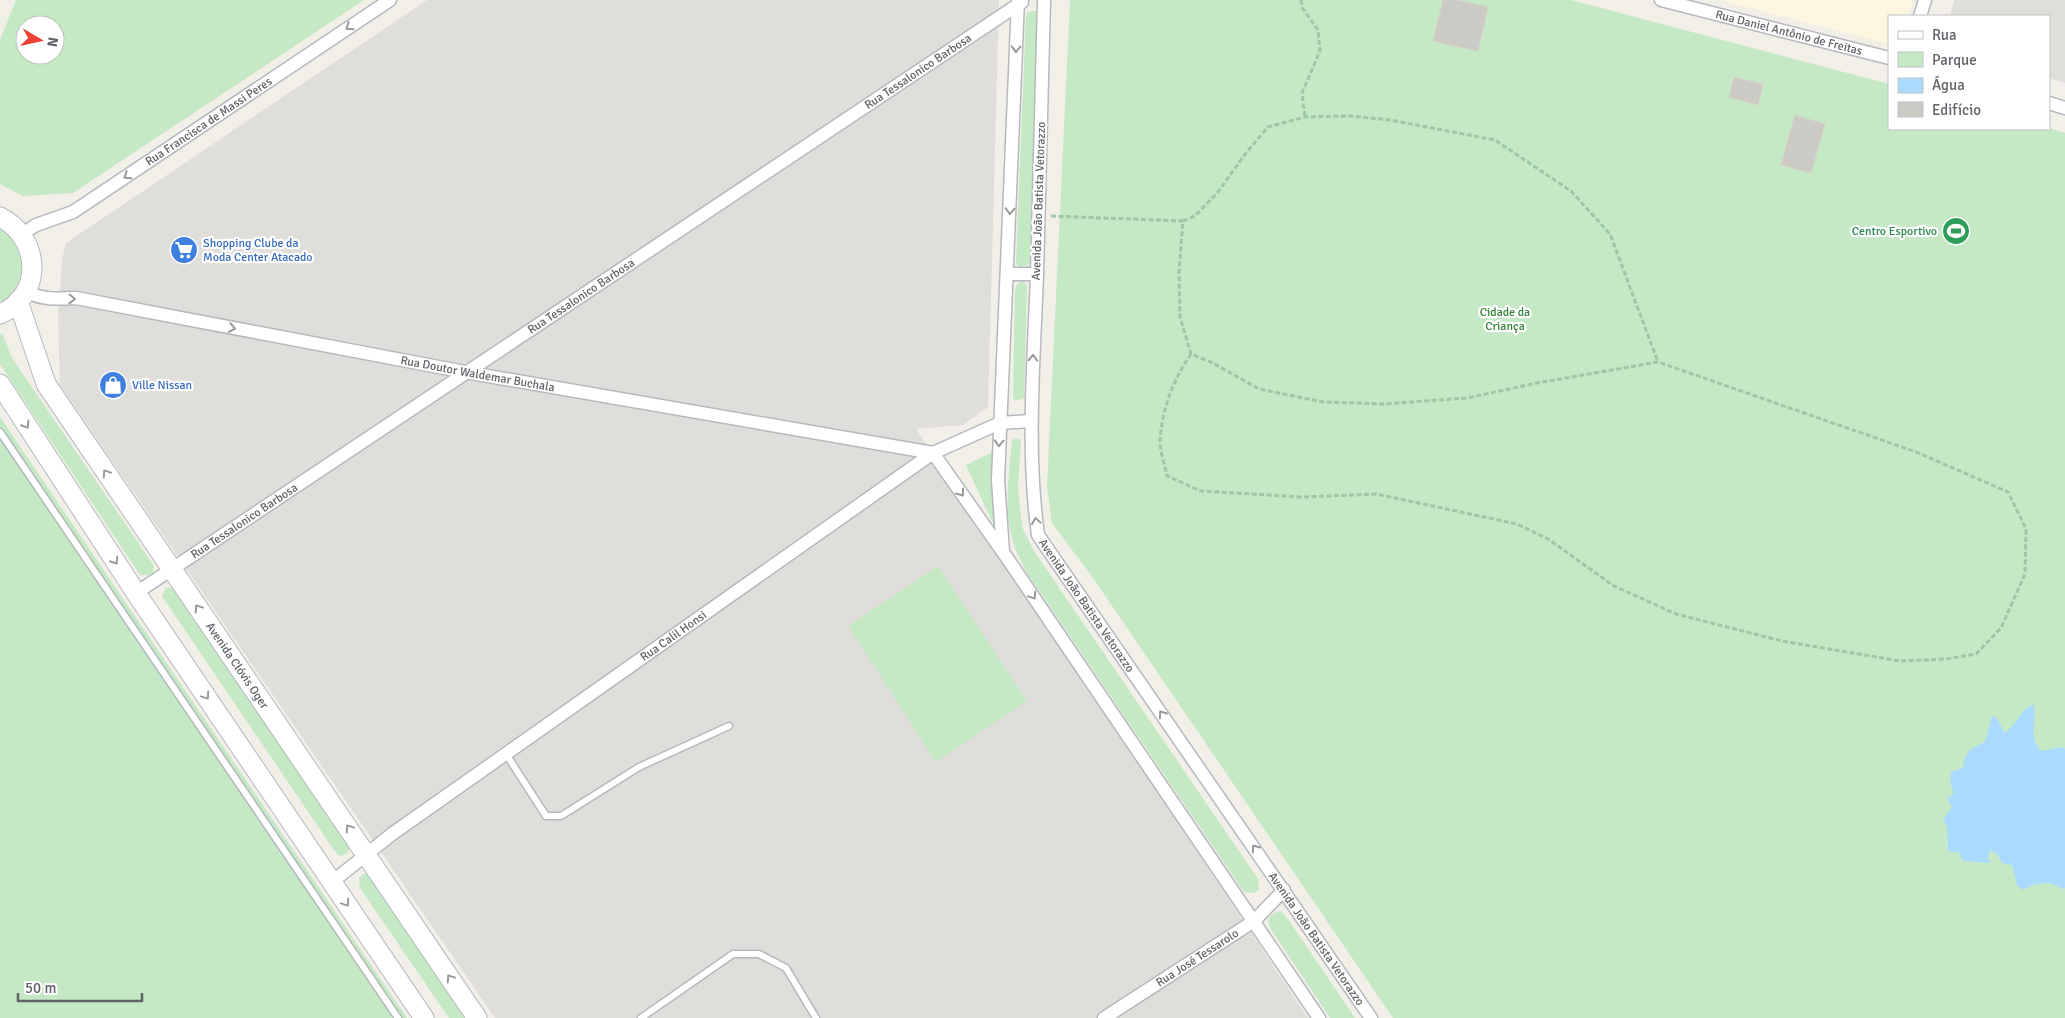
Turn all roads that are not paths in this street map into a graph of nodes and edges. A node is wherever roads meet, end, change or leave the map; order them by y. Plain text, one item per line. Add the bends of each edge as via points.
1 (390, 0) edge
2 (1044, 0) edge
3 (1662, 0) edge
4 (1925, 0) edge
5 (1020, 2) edge
6 (1920, 15) edge
7 (1888, 58) edge
8 (2050, 104) edge
9 (2065, 108) edge
10 (0, 217) edge
11 (22, 234) junction
12 (1007, 274) junction
13 (1037, 274) junction
14 (22, 296) junction
15 (0, 314) edge
16 (465, 372) junction
17 (0, 384) edge
18 (1030, 421) junction
19 (1000, 423) junction
20 (0, 432) edge
21 (933, 453) junction
22 (1003, 552) junction
23 (171, 569) junction
24 (136, 593) junction
25 (730, 726) dead end
26 (506, 754) junction
27 (366, 854) junction
28 (332, 882) junction
29 (1284, 890) junction
30 (1254, 920) junction
31 (398, 1018) edge
32 (424, 1018) edge
33 (477, 1018) edge
34 (641, 1018) edge
35 (816, 1018) edge
36 (1104, 1018) edge
37 (1319, 1018) edge
38 (1371, 1018) edge

1 -> 11 street, Rua Francisca de Massi Peres via 74,212 36,225
2 - 13 street, Avenida João Batista Vetorazzo
3 - 7 street, Rua Daniel Antônio de Freitas
4 - 6 street
5 -> 12 street
5 - 16 street, Rua Tessalonico Barbosa
8 - 9 street
10 - 11 main road
11 - 14 main road via 32,262 30,282
12 - 13 street
12 - 19 street
18 -> 13 street, Avenida João Batista Vetorazzo
14 - 15 main road
14 -> 16 street, Rua Doutor Waldemar Buchala via 76,298
23 -> 14 main road, Avenida Clóvis Oger via 46,384
16 - 21 street, Rua Doutor Waldemar Buchala
16 - 23 street, Rua Tessalonico Barbosa
17 -> 24 main road
18 - 19 street, Rua Calil Honsi
29 -> 18 street, Avenida João Batista Vetorazzo via 1038,535 1032,490
19 - 21 street, Rua Calil Honsi
19 -> 22 street via 998,480
20 - 31 lane
21 -> 22 street
21 - 26 street, Rua Calil Honsi
22 -> 30 street
23 - 24 street, Rua Tessalonico Barbosa
27 -> 23 main road, Avenida Clóvis Oger
24 -> 28 main road
25 - 26 lane via 639,767 553,818 546,816
26 - 27 street, Rua Calil Honsi
27 - 28 street, Rua Calil Honsi
33 -> 27 main road, Avenida Clóvis Oger
28 -> 32 main road
29 - 30 street, Rua José Tessarolo
29 - 38 street, Avenida João Batista Vetorazzo
30 - 36 street, Rua José Tessarolo
30 - 37 street
34 - 35 lane via 733,954 760,954 786,968

